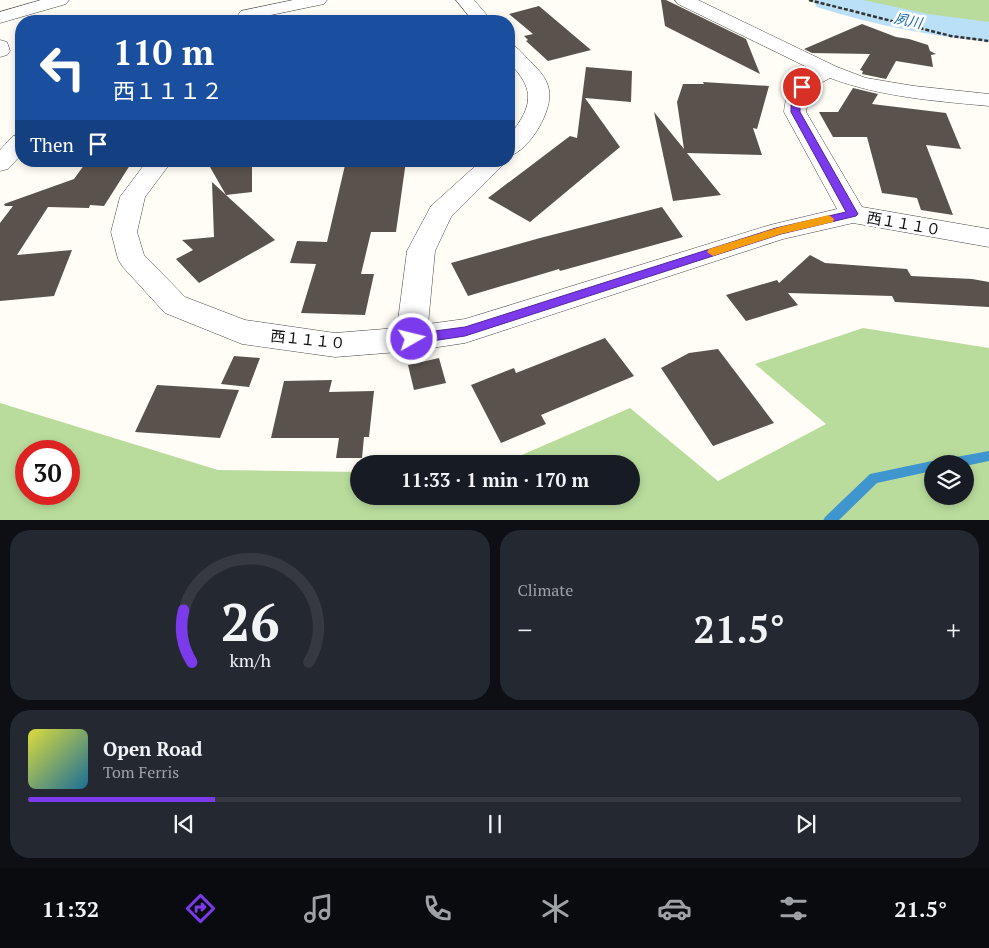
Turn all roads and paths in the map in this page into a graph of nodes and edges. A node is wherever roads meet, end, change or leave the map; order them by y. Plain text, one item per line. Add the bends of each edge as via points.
1 (60, 0) edge
2 (318, 0) edge
3 (465, 0) edge
4 (684, 0) edge
5 (808, 0) edge
6 (244, 12) edge
7 (479, 15) edge
8 (0, 18) edge
9 (989, 41) edge
10 (0, 46) edge
11 (0, 50) edge
12 (515, 57) edge
13 (830, 71) junction
14 (989, 100) edge
15 (515, 143) edge
16 (15, 148) edge
17 (0, 164) edge
18 (155, 167) edge
19 (489, 167) edge
20 (852, 214) junction
21 (989, 238) edge
22 (412, 339) junction

1 - 8 street
2 - 6 street
3 - 7 street
4 - 13 street
5 - 9 path via 951,36
10 - 11 street
12 - 15 street via 536,81 540,102
13 - 14 street via 862,83
13 - 20 street via 808,78 796,95 795,112
16 - 17 street
18 - 22 street, 西１１１０ via 134,197 124,232 132,259 175,305 242,332 335,345
19 - 22 street via 440,212 421,251
20 - 21 street, 西１１１０
20 - 22 street, 西１１１０ via 780,231 465,332

